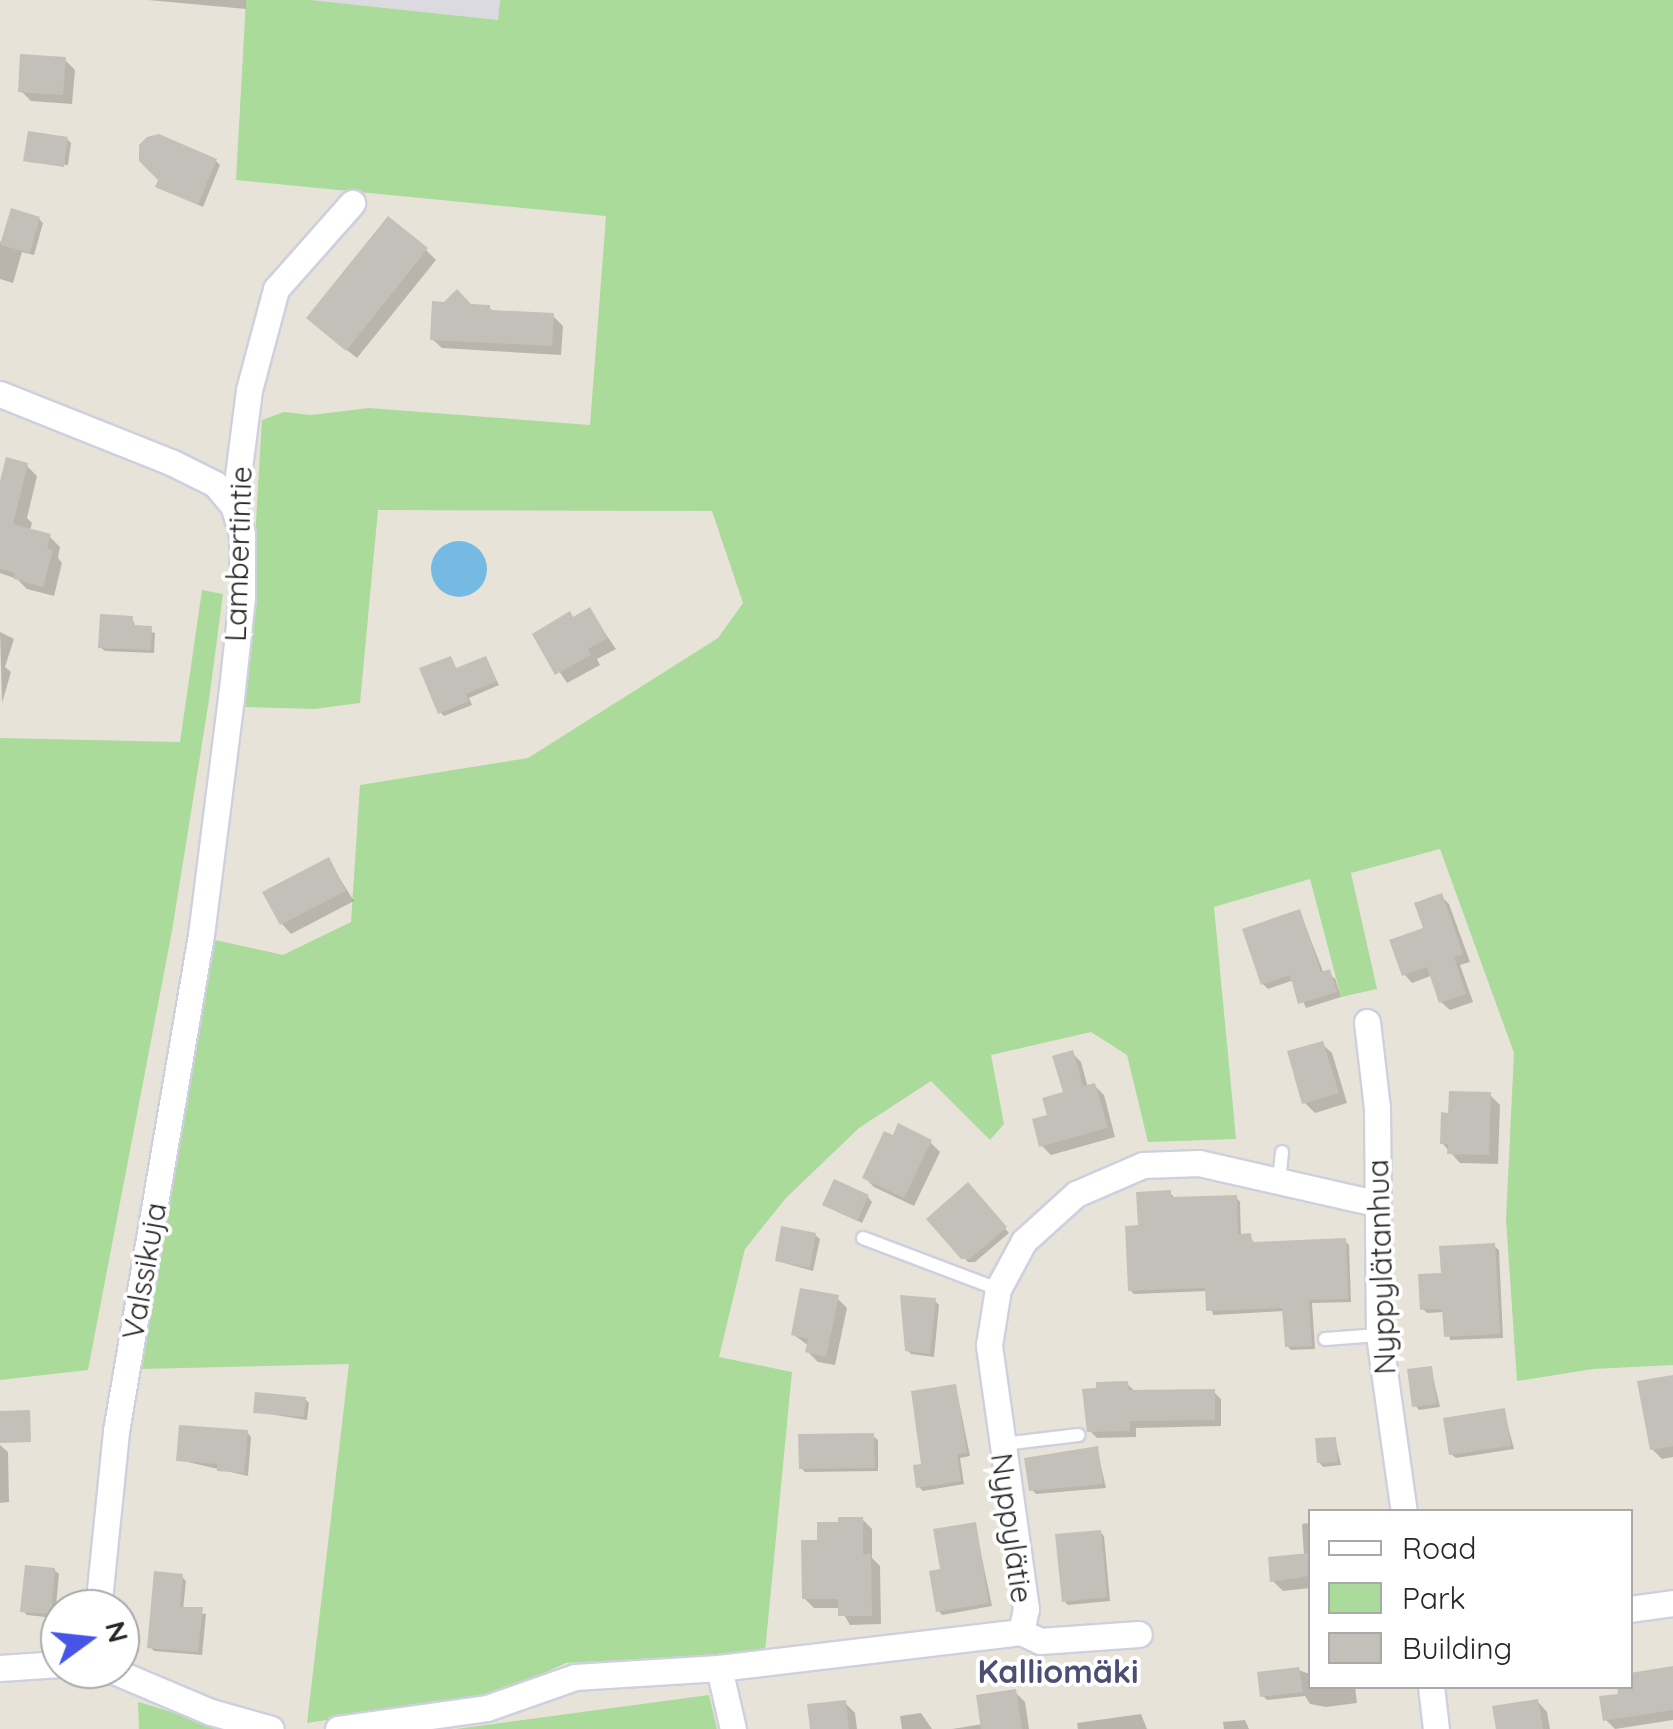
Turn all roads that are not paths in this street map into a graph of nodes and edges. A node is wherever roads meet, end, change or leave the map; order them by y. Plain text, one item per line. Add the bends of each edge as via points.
1 (352, 203) dead end
2 (0, 394) edge
3 (234, 506) junction
4 (201, 935) joint
5 (1367, 1022) dead end
6 (1282, 1152) dead end
7 (1278, 1180) junction
8 (1375, 1203) junction
9 (863, 1238) dead end
10 (998, 1289) junction
11 (1379, 1335) junction
12 (1325, 1339) dead end
13 (1078, 1435) dead end
14 (1000, 1444) junction
15 (1404, 1509) edge
16 (100, 1589) edge
17 (1673, 1603) edge
18 (1633, 1609) edge
19 (1021, 1632) junction
20 (1139, 1634) dead end
21 (40, 1665) edge
22 (0, 1668) edge
23 (719, 1668) junction
24 (140, 1682) edge
25 (1431, 1689) edge
26 (271, 1729) edge
27 (338, 1729) edge
28 (733, 1729) edge
29 (1436, 1729) edge

1 - 3 street, Lambertintie via 276,289 249,390
2 - 3 street via 171,462 215,484
3 - 4 street, Lambertintie via 242,534 242,597
4 - 16 street, Valssikuja via 116,1431
5 - 8 street, Nyppylätanhua via 1377,1108
6 - 7 lane
7 - 8 street, Nyppylätie
7 - 10 street, Nyppylätie via 1173,1162 1096,1182 1041,1221 1016,1251
8 - 11 street, Nyppylätanhua
9 - 10 lane
10 - 14 street, Nyppylätie via 989,1345
11 - 12 lane
11 - 15 street, Nyppylätanhua
13 - 14 lane
14 - 19 street, Nyppylätie via 1026,1610
17 - 18 street
19 - 20 street via 1040,1641
19 - 23 street, Nyppylätie
21 - 22 street
23 - 27 street, Nyppylätie via 576,1677 488,1708
23 - 28 street
24 - 26 street
25 - 29 street

